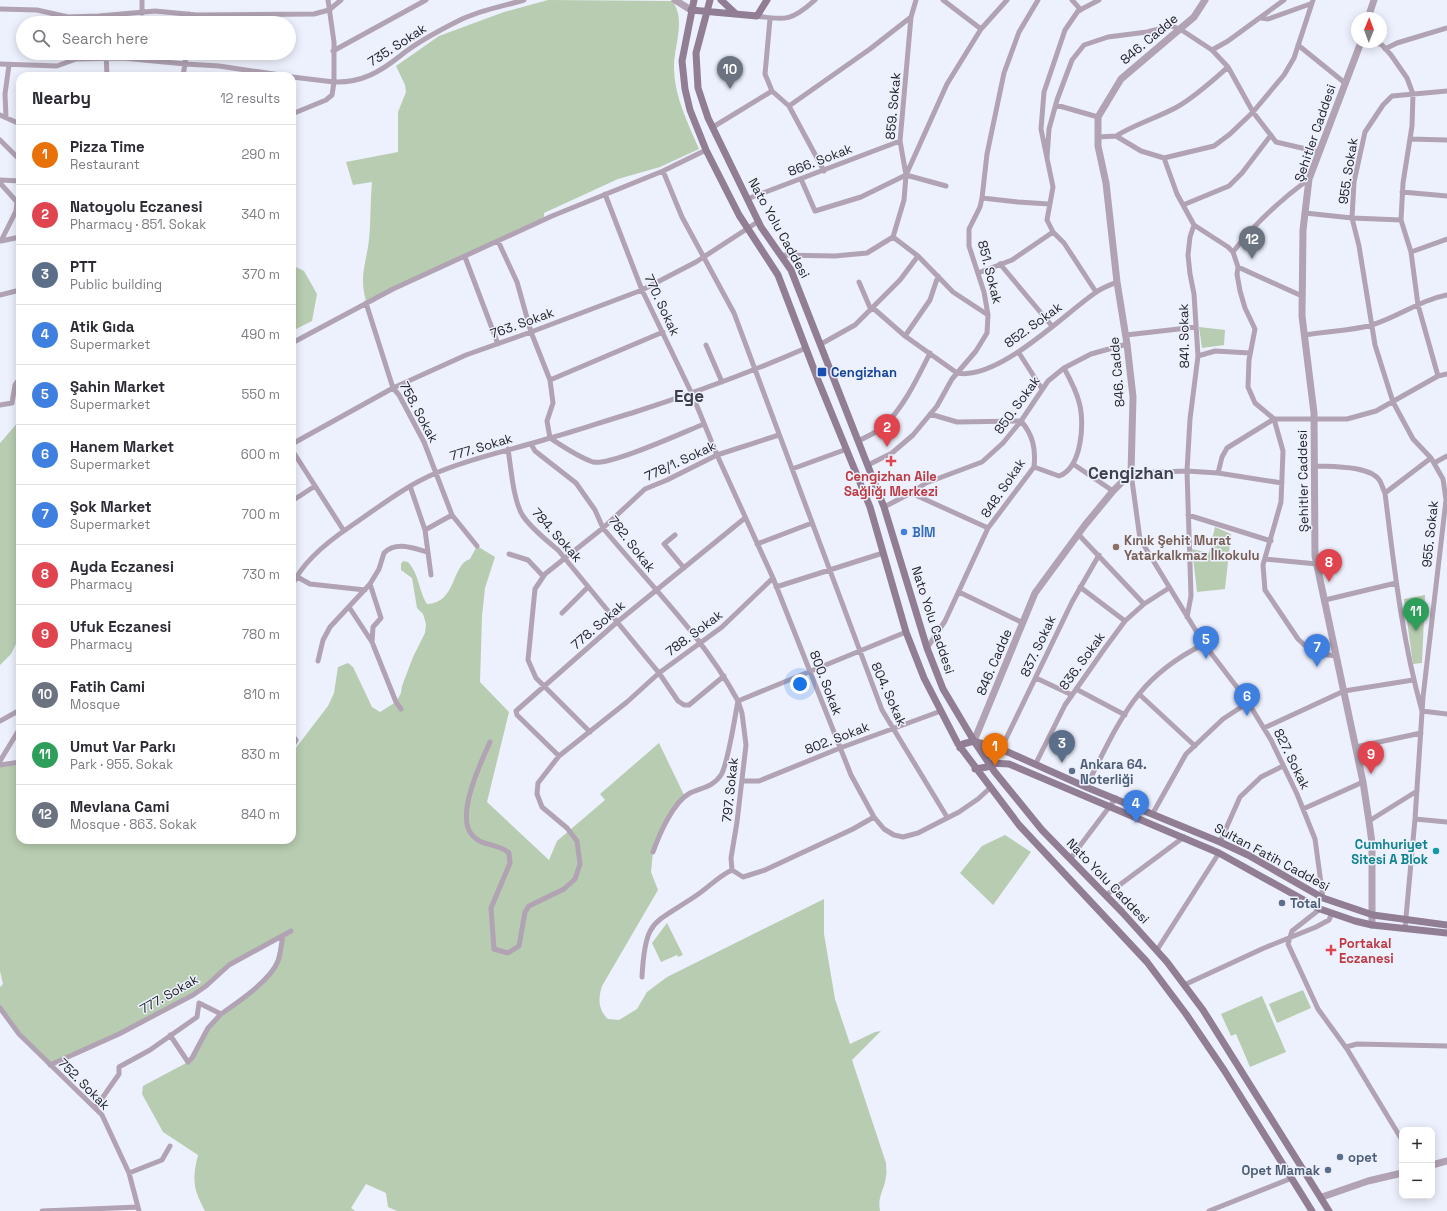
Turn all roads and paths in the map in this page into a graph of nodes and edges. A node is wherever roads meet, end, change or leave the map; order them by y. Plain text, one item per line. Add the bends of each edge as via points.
1 (142, 0) edge
2 (328, 0) edge
3 (341, 0) edge
4 (426, 0) edge
5 (524, 0) edge
6 (675, 0) edge
7 (694, 0) edge
8 (710, 0) edge
9 (721, 0) edge
10 (767, 0) edge
11 (815, 0) edge
12 (916, 0) edge
13 (944, 0) edge
14 (1007, 0) edge
15 (1038, 0) edge
16 (1072, 0) edge
17 (1099, 0) edge
18 (1205, 0) edge
19 (1284, 0) edge
20 (1374, 0) edge
21 (1311, 2) edge
22 (0, 9) edge
23 (329, 10) junction
24 (691, 10) junction
25 (1081, 10) junction
26 (142, 12) junction
27 (706, 12) junction
28 (1370, 12) edge
29 (735, 13) junction
30 (189, 14) joint
31 (64, 16) edge
32 (105, 16) edge
33 (758, 16) junction
34 (911, 17) junction
35 (1261, 18) junction
36 (770, 19) junction
37 (1447, 28) edge
38 (981, 29) junction
39 (1180, 29) junction
40 (1298, 45) junction
41 (1359, 48) edge
42 (1385, 49) joint
43 (1212, 50) junction
44 (333, 51) junction
45 (73, 60) edge
46 (106, 60) edge
47 (146, 60) edge
48 (185, 60) edge
49 (0, 64) edge
50 (185, 64) junction
51 (9, 65) junction
52 (1228, 67) junction
53 (107, 72) edge
54 (184, 72) edge
55 (260, 72) edge
56 (296, 77) edge
57 (334, 82) junction
58 (1345, 83) junction
59 (772, 91) junction
60 (1447, 91) edge
61 (1413, 94) junction
62 (1056, 105) junction
63 (789, 106) junction
64 (296, 112) edge
65 (1253, 112) junction
66 (0, 115) edge
67 (6, 117) junction
68 (1098, 117) junction
69 (16, 122) edge
70 (713, 127) junction
71 (1271, 135) junction
72 (1116, 136) junction
73 (1098, 137) junction
74 (1410, 139) junction
75 (0, 140) edge
76 (1447, 140) edge
77 (900, 141) junction
78 (706, 150) junction
79 (1319, 152) junction
80 (16, 156) edge
81 (1047, 158) junction
82 (1164, 158) junction
83 (664, 170) junction
84 (824, 171) junction
85 (906, 175) junction
86 (801, 179) junction
87 (1309, 179) junction
88 (16, 181) edge
89 (0, 182) edge
90 (946, 186) dead end
91 (1402, 192) junction
92 (605, 194) junction
93 (1447, 196) edge
94 (748, 198) junction
95 (982, 198) junction
96 (16, 201) edge
97 (1049, 204) junction
98 (1183, 206) junction
99 (16, 211) edge
100 (1305, 213) junction
101 (1352, 218) junction
102 (1401, 220) junction
103 (759, 221) junction
104 (1194, 225) junction
105 (747, 230) junction
106 (1053, 232) junction
107 (16, 237) edge
108 (893, 237) junction
109 (1447, 239) edge
110 (1, 240) edge
111 (498, 241) junction
112 (1233, 252) junction
113 (1410, 252) junction
114 (780, 255) junction
115 (918, 256) junction
116 (464, 257) junction
117 (703, 257) junction
118 (1000, 264) junction
119 (1238, 267) junction
120 (978, 273) junction
121 (938, 276) junction
122 (859, 282) dead end
123 (1117, 282) junction
124 (642, 290) junction
125 (16, 291) edge
126 (1096, 292) junction
127 (0, 295) edge
128 (1447, 295) edge
129 (1302, 296) junction
130 (366, 303) junction
131 (1418, 305) junction
132 (872, 309) junction
133 (988, 315) junction
134 (1371, 325) junction
135 (1052, 326) junction
136 (1196, 327) junction
137 (531, 332) junction
138 (663, 332) junction
139 (1126, 335) junction
140 (1305, 335) junction
141 (905, 336) junction
142 (296, 341) edge
143 (498, 344) junction
144 (706, 344) dead end
145 (821, 344) junction
146 (1127, 344) junction
147 (806, 348) junction
148 (1019, 352) junction
149 (930, 353) junction
150 (1250, 353) junction
151 (1198, 356) junction
152 (1064, 368) junction
153 (755, 371) junction
154 (957, 373) junction
155 (1447, 374) edge
156 (1438, 376) junction
157 (550, 380) junction
158 (722, 382) junction
159 (16, 383) edge
160 (393, 388) junction
161 (1042, 389) junction
162 (692, 394) junction
163 (1393, 402) junction
164 (0, 405) edge
165 (930, 414) junction
166 (1274, 419) junction
167 (1314, 420) junction
168 (1021, 421) junction
169 (704, 424) junction
170 (779, 435) junction
171 (550, 438) junction
172 (858, 441) junction
173 (296, 442) edge
174 (531, 444) junction
175 (508, 450) junction
176 (847, 450) junction
177 (717, 455) junction
178 (296, 456) edge
179 (1447, 456) edge
180 (1431, 458) junction
181 (1434, 463) junction
182 (1073, 464) junction
183 (868, 466) junction
184 (1315, 466) junction
185 (1034, 467) junction
186 (792, 469) junction
187 (1187, 471) junction
188 (436, 473) junction
189 (1131, 473) junction
190 (1218, 473) junction
191 (1282, 483) junction
192 (315, 486) junction
193 (410, 486) junction
194 (1112, 491) junction
195 (911, 493) junction
196 (1385, 493) junction
197 (296, 498) edge
198 (1446, 500) edge
199 (884, 507) junction
200 (452, 515) junction
201 (1188, 515) junction
202 (745, 518) junction
203 (812, 523) junction
204 (603, 528) junction
205 (988, 528) junction
206 (425, 530) junction
207 (344, 531) junction
208 (1078, 534) junction
209 (675, 535) dead end
210 (1271, 541) junction
211 (757, 544) junction
212 (477, 546) dead end
213 (428, 552) junction
214 (883, 553) junction
215 (509, 554) dead end
216 (1099, 555) junction
217 (564, 558) junction
218 (1265, 559) junction
219 (1317, 564) junction
220 (684, 568) junction
221 (830, 570) junction
222 (296, 574) edge
223 (431, 575) dead end
224 (543, 576) junction
225 (296, 577) edge
226 (772, 578) junction
227 (1396, 583) junction
228 (370, 584) junction
229 (776, 587) junction
230 (1080, 587) junction
231 (588, 588) junction
232 (1169, 588) junction
233 (365, 590) junction
234 (656, 591) junction
235 (959, 592) junction
236 (1325, 600) junction
237 (1144, 604) junction
238 (349, 607) junction
239 (562, 613) dead end
240 (1187, 617) junction
241 (1125, 621) junction
242 (616, 623) junction
243 (1023, 623) junction
244 (906, 632) junction
245 (372, 642) junction
246 (700, 642) junction
247 (1204, 644) junction
248 (927, 648) junction
249 (859, 651) junction
250 (1336, 656) junction
251 (318, 661) dead end
252 (810, 672) junction
253 (659, 673) junction
254 (724, 676) junction
255 (1036, 678) junction
256 (1413, 680) junction
257 (545, 686) junction
258 (1076, 689) junction
259 (1344, 692) junction
260 (1139, 694) junction
261 (1072, 695) junction
262 (738, 701) junction
263 (1249, 702) junction
264 (401, 709) dead end
265 (941, 711) junction
266 (1422, 711) junction
267 (16, 712) edge
268 (1447, 714) edge
269 (1125, 715) junction
270 (0, 721) edge
271 (1264, 728) junction
272 (892, 729) junction
273 (590, 732) junction
274 (1421, 732) junction
275 (16, 735) edge
276 (974, 741) junction
277 (490, 742) dead end
278 (1195, 746) junction
279 (1356, 747) junction
280 (840, 748) junction
281 (960, 748) junction
282 (1001, 749) junction
283 (559, 756) junction
284 (0, 761) edge
285 (16, 763) edge
286 (989, 763) junction
287 (0, 765) edge
288 (1035, 765) junction
289 (1283, 766) junction
290 (975, 769) junction
291 (742, 781) junction
292 (1363, 782) junction
293 (1086, 787) junction
294 (990, 788) junction
295 (1417, 791) junction
296 (1116, 798) junction
297 (1110, 807) junction
298 (1303, 809) junction
299 (1154, 813) junction
300 (947, 817) junction
301 (874, 818) junction
302 (1415, 819) junction
303 (1370, 821) junction
304 (1447, 822) edge
305 (1184, 837) junction
306 (1220, 842) junction
307 (653, 852) dead end
308 (1219, 853) junction
309 (1070, 859) junction
310 (732, 870) junction
311 (1106, 895) junction
312 (1323, 898) junction
313 (1320, 909) junction
314 (1332, 913) junction
315 (1373, 915) junction
316 (1406, 919) junction
317 (1372, 925) junction
318 (1447, 925) edge
319 (1404, 928) junction
320 (290, 931) dead end
321 (1447, 933) edge
322 (283, 936) junction
323 (1289, 938) junction
324 (1157, 950) junction
325 (642, 977) dead end
326 (1184, 985) junction
327 (193, 995) junction
328 (199, 1003) junction
329 (0, 1008) edge
330 (221, 1014) junction
331 (170, 1035) junction
332 (1447, 1046) edge
333 (1346, 1047) junction
334 (50, 1065) junction
335 (96, 1107) junction
336 (1399, 1135) edge
337 (170, 1146) dead end
338 (1447, 1161) edge
339 (1435, 1164) edge
340 (129, 1173) junction
341 (1399, 1174) edge
342 (1292, 1178) junction
343 (1322, 1197) junction
344 (139, 1209) edge
345 (42, 1211) edge
346 (1210, 1211) edge
347 (1312, 1211) edge
348 (1330, 1211) edge

1 - 26 street
2 - 23 street
3 - 23 street
4 - 44 street
5 - 57 street, 735. Sokak via 462,19 368,77 349,83
6 - 24 street
7 - 24 main road, Nato Yolu Caddesi
8 - 27 main road, Nato Yolu Caddesi
9 - 29 main road
10 - 33 main road
11 - 36 street via 801,12 786,19
12 - 34 street, 859. Sokak
13 - 38 street
14 - 38 street
15 - 95 street, 851. Sokak via 1011,48 987,154
16 - 25 street
17 - 25 street
18 - 39 street, 846. Cadde via 1194,18
19 - 35 street
20 - 28 street
21 - 35 street via 1268,19
21 - 40 street
22 - 31 street via 37,10
23 - 30 street via 314,14
23 - 44 street
24 - 27 main road
24 - 78 main road, Nato Yolu Caddesi via 682,61 690,110
25 - 81 street via 1064,30 1044,92 1041,129
26 - 30 street
26 - 32 street
27 - 29 main road
27 - 70 main road, Nato Yolu Caddesi via 696,53 698,88
29 - 33 main road
33 - 36 street
34 - 63 street
34 - 77 street, 859. Sokak
35 - 43 street via 1228,42
36 - 59 street via 765,74
37 - 42 street
38 - 85 street via 947,84
39 - 43 street
39 - 62 street via 1172,26 1108,37 1084,45 1072,60
39 - 68 street, 846. Cadde via 1121,79
40 - 58 street
40 - 65 street via 1284,75
41 - 58 street, Şehitler Caddesi
42 - 61 street via 1407,78
43 - 52 street
44 - 57 street
45 - 51 street via 57,66
46 - 53 street
47 - 50 street
48 - 50 street
49 - 51 street
50 - 54 street
50 - 55 street
51 - 67 street via 5,94
52 - 65 street
52 - 72 street via 1177,107
56 - 57 street, 735. Sokak
57 - 64 street via 332,95 326,100
58 - 79 street, Şehitler Caddesi
59 - 63 street
59 - 70 street
60 - 61 street, 955. Sokak
61 - 74 street
61 - 101 street, 955. Sokak via 1392,96 1365,132 1354,182
62 - 68 street
62 - 81 street via 1049,129
63 - 84 street
65 - 71 street
65 - 82 street via 1214,146
66 - 67 street
67 - 69 street
68 - 73 street, 846. Cadde
70 - 94 main road, Nato Yolu Caddesi
71 - 79 street via 1276,142
71 - 98 street via 1229,186
72 - 73 street
72 - 82 street via 1141,151
73 - 123 street, 846. Cadde
74 - 76 street
74 - 91 street
75 - 80 street
77 - 84 street, 866. Sokak
77 - 85 street, 859. Sokak
78 - 83 street
78 - 105 main road, Nato Yolu Caddesi
79 - 87 street, Şehitler Caddesi
81 - 97 street via 1053,187
82 - 98 street
83 - 92 street
83 - 117 street, 804. Sokak via 682,217
84 - 86 street, 866. Sokak
85 - 86 street via 861,196 815,211
85 - 90 street
85 - 108 street, 859. Sokak via 904,200
86 - 94 street, 866. Sokak
87 - 100 street, Şehitler Caddesi
87 - 112 street via 1280,200 1259,220
88 - 89 street
89 - 96 street
91 - 93 street
91 - 102 street
92 - 111 street
92 - 124 street, 770. Sokak
94 - 103 main road, Nato Yolu Caddesi
95 - 97 street
95 - 120 street, 851. Sokak via 969,229 969,246
97 - 106 street via 1047,220
98 - 104 street
99 - 110 street
100 - 101 street
100 - 129 street, Şehitler Caddesi
101 - 102 street
101 - 134 street, 955. Sokak
102 - 113 street
103 - 105 street, 763. Sokak
103 - 114 main road, Nato Yolu Caddesi
104 - 112 street via 1228,246
104 - 136 street, 841. Sokak via 1188,255
105 - 117 street, 763. Sokak
105 - 147 main road, Nato Yolu Caddesi via 778,275
106 - 118 street via 1012,260
106 - 126 street via 1064,243
107 - 110 street
108 - 114 street via 867,253 835,256
108 - 115 street
109 - 113 street
111 - 116 street
111 - 137 street via 517,282
112 - 119 street
113 - 131 street
114 - 145 main road, Nato Yolu Caddesi via 791,270
115 - 121 street
115 - 132 street via 900,280
116 - 130 street
116 - 143 street
117 - 124 street, 763. Sokak
117 - 153 street, 804. Sokak via 734,313
118 - 120 street
118 - 135 street
119 - 129 street
119 - 150 street via 1240,291 1255,329
120 - 133 street, 851. Sokak
121 - 133 street via 953,292
121 - 141 street via 930,300
122 - 132 street
123 - 126 street, 852. Sokak
123 - 139 street, 846. Cadde
124 - 137 street, 763. Sokak
124 - 138 street, 770. Sokak
125 - 127 street
126 - 135 street, 852. Sokak
128 - 131 street
129 - 140 street, Şehitler Caddesi
130 - 142 street
130 - 160 street, 758. Sokak
131 - 134 street
131 - 156 street
132 - 141 street
132 - 145 street via 855,325
133 - 154 street, 851. Sokak via 987,333
134 - 140 street
134 - 163 street, 955. Sokak
135 - 148 street, 852. Sokak
136 - 139 street
136 - 151 street, 841. Sokak
137 - 143 street, 763. Sokak
137 - 157 street
138 - 157 street
138 - 162 street, 770. Sokak
139 - 146 street, 846. Cadde
140 - 167 street, Şehitler Caddesi
141 - 149 street
143 - 160 street, 763. Sokak via 466,355
144 - 158 street
145 - 172 main road, Nato Yolu Caddesi
146 - 152 street, 850. Sokak via 1091,354
146 - 189 street, 846. Cadde via 1133,397
147 - 153 street, 777. Sokak
147 - 176 main road, Nato Yolu Caddesi
148 - 154 street, 852. Sokak via 967,375
148 - 161 street
149 - 154 street
149 - 172 street via 918,379 882,428
150 - 151 street via 1214,352
150 - 166 street via 1248,387 1255,403
151 - 187 street, 841. Sokak
152 - 161 street, 850. Sokak
152 - 182 street via 1073,385 1082,418 1078,455
153 - 158 street, 777. Sokak
153 - 170 street, 804. Sokak
154 - 165 street, 851. Sokak
155 - 156 street
156 - 163 street
157 - 171 street via 553,403 547,421
158 - 162 street, 777. Sokak
159 - 164 street via 12,402
160 - 173 street, 763. Sokak
160 - 188 street, 758. Sokak via 424,442
161 - 168 street, 850. Sokak
162 - 169 street, 770. Sokak
162 - 171 street, 777. Sokak
163 - 167 street via 1376,411 1347,420
163 - 180 street, 955. Sokak via 1413,439
165 - 168 street via 957,422
165 - 183 street, 851. Sokak via 913,435 892,453
166 - 167 street
166 - 190 street via 1227,448
166 - 191 street via 1283,451
167 - 184 street, Şehitler Caddesi
168 - 185 street, 848. Sokak via 1033,440
168 - 195 street, 850. Sokak via 1003,443 982,462 926,483
169 - 171 street via 606,462 594,462
169 - 177 street, 800. Sokak
170 - 177 street, 778/1. Sokak
170 - 186 street, 804. Sokak
171 - 174 street, 777. Sokak
172 - 183 main road, Nato Yolu Caddesi
174 - 175 street, 777. Sokak
174 - 204 street, 782. Sokak via 576,483 595,510
175 - 188 street, 777. Sokak via 478,457
175 - 217 street, 784. Sokak via 522,515
176 - 186 street
176 - 214 main road, Nato Yolu Caddesi via 870,507
177 - 202 street, 800. Sokak
177 - 204 street, 778/1. Sokak via 644,489
178 - 192 street
179 - 181 street
180 - 181 street, 955. Sokak
180 - 196 street
181 - 198 street, 955. Sokak via 1443,479
182 - 185 street via 1065,474 1059,476
182 - 194 street
183 - 199 main road, Nato Yolu Caddesi
184 - 196 street via 1350,467 1379,480
184 - 219 street, Şehitler Caddesi
185 - 205 street, 848. Sokak
186 - 203 street, 804. Sokak
187 - 189 street
187 - 190 street
187 - 201 street, 841. Sokak
188 - 193 street, 777. Sokak
188 - 200 street, 758. Sokak
189 - 194 street, 846. Cadde
189 - 232 street, 827. Sokak via 1140,539
190 - 191 street
191 - 210 street via 1281,502
192 - 197 street
192 - 207 street
193 - 206 street
193 - 207 street, 777. Sokak
194 - 208 street, 846. Cadde
195 - 199 street, 850. Sokak
195 - 205 street
196 - 227 street
198 - 266 street, 955. Sokak
199 - 248 main road, Nato Yolu Caddesi
200 - 206 street
200 - 212 street, 758. Sokak
201 - 210 street
201 - 240 street, 841. Sokak via 1191,596
202 - 211 street, 800. Sokak
202 - 220 street, 778. Sokak
203 - 211 street
203 - 221 street, 804. Sokak
204 - 217 street, 778/1. Sokak
204 - 234 street, 782. Sokak
205 - 235 street, 848. Sokak
206 - 213 street
207 - 222 street, 777. Sokak via 328,542
208 - 216 street
208 - 243 street, 846. Cadde via 1035,593
209 - 220 street via 664,544
210 - 218 street
211 - 226 street, 800. Sokak
213 - 223 street
213 - 228 street via 401,546 387,550
214 - 221 street
214 - 244 main road, Nato Yolu Caddesi
215 - 224 street via 528,560
216 - 230 street, 837. Sokak
216 - 237 street
217 - 224 street, 778/1. Sokak
217 - 231 street, 784. Sokak
218 - 219 street
218 - 250 street via 1265,590 1298,638 1313,653
219 - 236 street, Şehitler Caddesi
220 - 234 street, 778. Sokak
221 - 229 street
221 - 249 street, 804. Sokak
224 - 257 street via 535,589 528,660 536,678
225 - 233 street via 310,584 325,587
226 - 229 street, 800. Sokak
226 - 246 street, 788. Sokak via 722,627
227 - 236 street
227 - 256 street
228 - 233 street
228 - 245 street via 381,618 374,627
229 - 252 street, 800. Sokak
230 - 241 street
230 - 255 street, 837. Sokak
231 - 239 street
231 - 242 street, 784. Sokak
232 - 237 street, 836. Sokak
232 - 240 street, 827. Sokak
233 - 238 street
234 - 242 street, 778. Sokak
234 - 246 street, 782. Sokak
235 - 243 street
235 - 248 street, 848. Sokak via 945,621
236 - 250 street, Şehitler Caddesi
237 - 241 street, 836. Sokak
238 - 245 street
238 - 251 street via 330,627 323,640
240 - 247 street, 827. Sokak
241 - 258 street, 836. Sokak
242 - 253 street, 784. Sokak
242 - 257 street, 778. Sokak
243 - 276 street, 846. Cadde
244 - 249 street
244 - 265 main road, Nato Yolu Caddesi via 924,678
245 - 264 street
246 - 253 street, 788. Sokak
246 - 254 street, 782. Sokak
247 - 260 street via 1165,668
247 - 263 street, 827. Sokak
248 - 276 main road, Nato Yolu Caddesi via 943,689
249 - 252 street
249 - 272 street, 804. Sokak
250 - 259 street, Şehitler Caddesi
252 - 262 street
252 - 280 street, 800. Sokak
253 - 254 street, 784. Sokak via 678,701 686,705
253 - 273 street, 788. Sokak
254 - 262 street, 797. Sokak
255 - 261 street
255 - 282 street, 837. Sokak
256 - 259 street
256 - 266 street
257 - 273 street
257 - 283 street, 778. Sokak via 516,711 517,715
258 - 261 street, 836. Sokak
258 - 269 street
259 - 271 street
259 - 279 street, Şehitler Caddesi
260 - 269 street
260 - 278 street
261 - 288 street, 836. Sokak
262 - 291 street, 797. Sokak via 746,745
262 - 307 street via 721,775 708,787 688,794 671,813 660,831
263 - 271 street, 827. Sokak
263 - 278 street via 1223,719
265 - 272 street, 802. Sokak
265 - 281 main road, Nato Yolu Caddesi
266 - 268 street
266 - 274 street, 955. Sokak
267 - 270 street
269 - 293 street
271 - 289 street, 827. Sokak
272 - 280 street, 802. Sokak
272 - 300 street, 804. Sokak
273 - 283 street, 788. Sokak
274 - 279 street
274 - 295 street, 955. Sokak
275 - 284 street
276 - 281 main road via 963,744
276 - 282 main road, Sultan Fatih Caddesi
276 - 286 main road, Nato Yolu Caddesi
277 - 283 street, 788. Sokak via 466,810 466,823 471,835 485,845 504,848 509,852 510,863 491,908 494,949 508,953 520,946 520,932 529,906 564,889 575,879 580,864 577,841 568,828 542,808 537,794 538,783
278 - 299 street via 1186,754
279 - 292 street, Şehitler Caddesi
280 - 291 street, 802. Sokak via 759,781
280 - 301 street, 800. Sokak
281 - 290 main road, Nato Yolu Caddesi
282 - 288 main road, Sultan Fatih Caddesi
285 - 287 street
286 - 290 main road, Sultan Fatih Caddesi via 987,767
286 - 297 main road, Sultan Fatih Caddesi via 1009,764
286 - 309 main road, Nato Yolu Caddesi via 1042,830
288 - 293 main road, Sultan Fatih Caddesi
289 - 298 street, 827. Sokak
289 - 306 street via 1261,777 1240,797
290 - 294 main road, Nato Yolu Caddesi
291 - 310 street, 797. Sokak via 731,858
292 - 298 street
292 - 303 street, Şehitler Caddesi
293 - 296 main road, Sultan Fatih Caddesi
294 - 300 street, 800. Sokak via 959,812
294 - 342 main road, Nato Yolu Caddesi via 1019,825 1147,962 1224,1070
295 - 302 street, 955. Sokak
295 - 303 street
296 - 297 street
296 - 299 main road, Sultan Fatih Caddesi
297 - 305 main road, Sultan Fatih Caddesi
297 - 309 street
298 - 312 street, 827. Sokak via 1315,839
299 - 306 main road, Sultan Fatih Caddesi
300 - 301 street, 800. Sokak via 918,833 904,837 884,829
301 - 310 street via 765,870 743,877
302 - 304 street
302 - 316 street, 955. Sokak
303 - 315 street, Şehitler Caddesi
305 - 308 main road, Sultan Fatih Caddesi
305 - 311 street
306 - 312 main road, Sultan Fatih Caddesi
308 - 313 main road, Sultan Fatih Caddesi
308 - 324 street
309 - 311 main road, Nato Yolu Caddesi
310 - 325 street via 721,875 702,892 654,923 644,944
311 - 324 main road, Nato Yolu Caddesi
312 - 315 main road, Sultan Fatih Caddesi
313 - 314 main road, Sultan Fatih Caddesi
313 - 323 street via 1292,931
314 - 317 main road, Sultan Fatih Caddesi
314 - 323 street via 1329,920
315 - 316 main road, Sultan Fatih Caddesi
315 - 317 street, Şehitler Caddesi
316 - 318 main road, Sultan Fatih Caddesi
316 - 319 street, 955. Sokak
317 - 319 main road, Sultan Fatih Caddesi
319 - 321 main road, Sultan Fatih Caddesi
320 - 322 street, 777. Sokak
322 - 327 street, 777. Sokak via 229,965
322 - 330 street via 277,961 270,973 256,988
323 - 326 street
323 - 333 street via 1288,944 1294,962 1318,1009
324 - 326 main road, Nato Yolu Caddesi
326 - 343 main road, Nato Yolu Caddesi via 1239,1064
327 - 328 street
327 - 334 street, 777. Sokak via 119,1034
328 - 330 street
328 - 331 street via 197,1017
329 - 334 street, 752. Sokak via 19,1034
330 - 331 street via 208,1028 188,1062
331 - 335 street via 150,1050 119,1067 119,1074
332 - 333 street via 1356,1044
333 - 336 street
334 - 335 street, 752. Sokak
335 - 340 street, 752. Sokak via 108,1125
337 - 340 street via 162,1160
338 - 339 street
340 - 344 street, 752. Sokak
341 - 343 street
342 - 346 street
342 - 347 main road, Nato Yolu Caddesi
343 - 348 main road, Nato Yolu Caddesi
344 - 345 street

